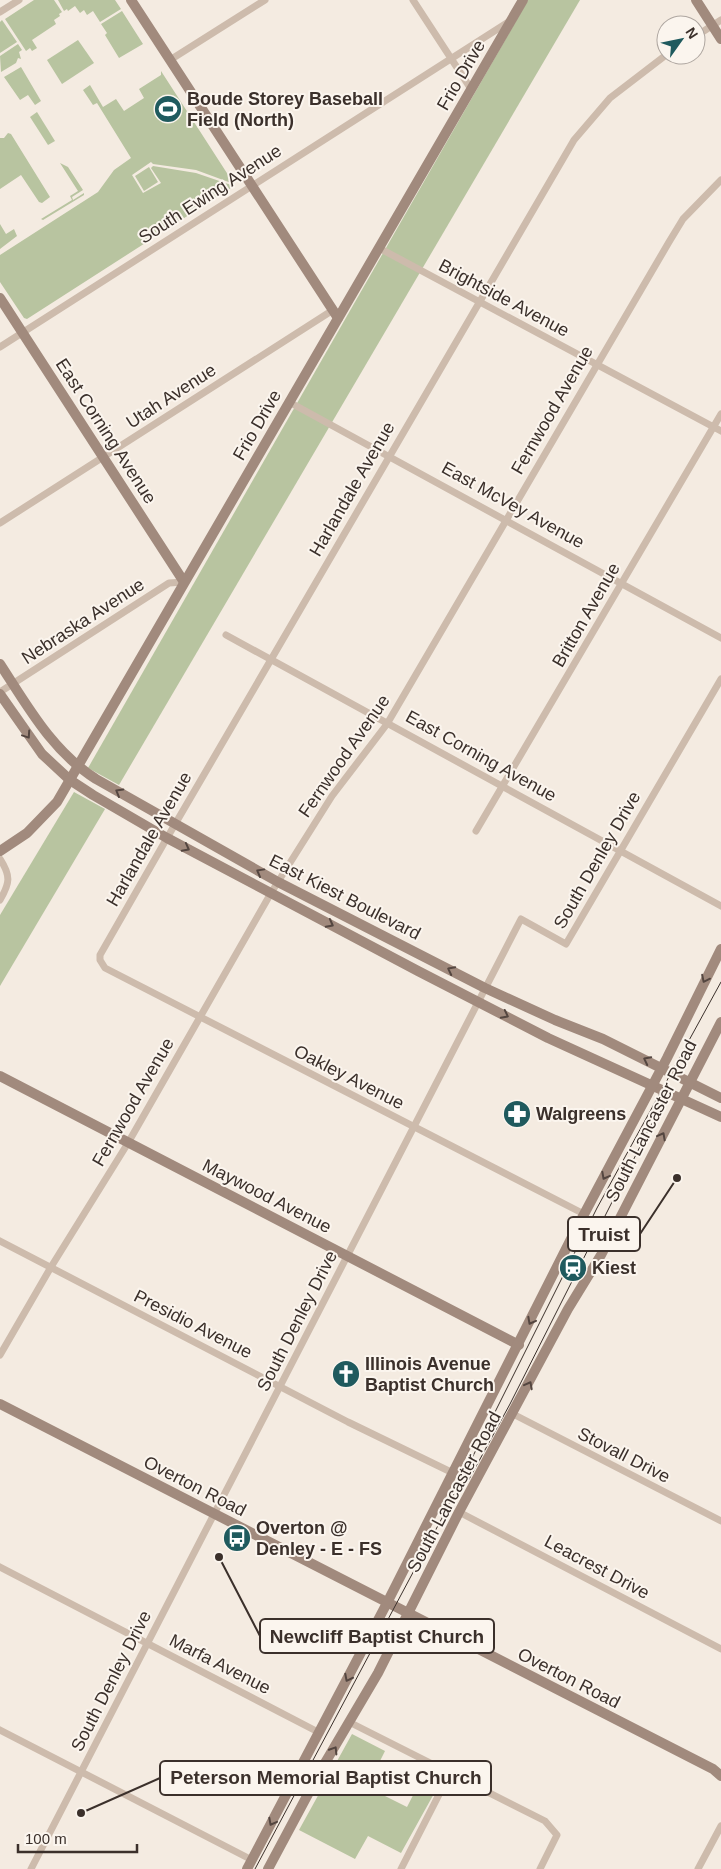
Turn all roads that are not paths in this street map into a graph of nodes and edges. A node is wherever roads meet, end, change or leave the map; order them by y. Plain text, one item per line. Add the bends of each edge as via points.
1 (19, 0) edge
2 (131, 0) edge
3 (264, 0) edge
4 (413, 0) edge
5 (523, 0) edge
6 (696, 0) edge
7 (0, 12) edge
8 (512, 20) junction
9 (717, 23) edge
10 (706, 30) edge
11 (721, 39) edge
12 (450, 58) junction
13 (170, 60) junction
14 (656, 63) edge
15 (471, 89) junction
16 (721, 180) edge
17 (252, 185) junction
18 (379, 248) junction
19 (0, 298) edge
20 (481, 302) junction
21 (335, 314) junction
22 (23, 332) junction
23 (0, 347) edge
24 (596, 365) junction
25 (289, 402) junction
26 (721, 414) edge
27 (714, 427) junction
28 (721, 432) edge
29 (104, 456) junction
30 (389, 456) junction
31 (505, 519) junction
32 (0, 524) edge
33 (184, 582) junction
34 (622, 583) junction
35 (226, 636) dead end
36 (721, 638) edge
37 (270, 661) junction
38 (0, 664) edge
39 (721, 679) edge
40 (13, 684) junction
41 (0, 693) edge
42 (388, 724) junction
43 (78, 766) junction
44 (70, 780) junction
45 (503, 788) junction
46 (175, 824) junction
47 (476, 832) dead end
48 (167, 838) junction
49 (0, 851) edge
50 (620, 851) junction
51 (0, 859) edge
52 (278, 882) junction
53 (271, 893) junction
54 (0, 900) edge
55 (721, 906) edge
56 (721, 949) edge
57 (102, 964) joint
58 (485, 988) junction
59 (479, 1002) junction
60 (200, 1017) junction
61 (721, 1022) edge
62 (662, 1068) junction
63 (0, 1076) edge
64 (690, 1082) junction
65 (652, 1086) junction
66 (721, 1098) edge
67 (681, 1100) junction
68 (721, 1117) edge
69 (414, 1127) junction
70 (128, 1143) junction
71 (584, 1214) junction
72 (0, 1241) edge
73 (347, 1255) junction
74 (51, 1267) junction
75 (518, 1345) junction
76 (0, 1355) edge
77 (281, 1386) junction
78 (0, 1404) edge
79 (513, 1414) junction
80 (453, 1473) junction
81 (459, 1512) junction
82 (214, 1514) junction
83 (721, 1521) edge
84 (0, 1567) edge
85 (387, 1604) junction
86 (408, 1614) junction
87 (148, 1643) junction
88 (721, 1649) edge
89 (351, 1723) junction
90 (0, 1730) edge
91 (320, 1732) junction
92 (81, 1772) junction
93 (718, 1772) edge
94 (450, 1773) junction
95 (721, 1826) edge
96 (249, 1865) edge
97 (31, 1869) edge
98 (268, 1869) edge
99 (401, 1869) edge
100 (540, 1869) edge
101 (698, 1869) edge

1 - 7 street
2 - 13 main road
3 - 13 street
4 - 12 street
5 - 8 main road, Frio Drive
6 - 9 main road
8 - 12 street, South Ewing Avenue
8 - 15 main road, Frio Drive
9 - 10 street
9 - 11 main road
12 - 15 street
12 - 17 street, South Ewing Avenue
13 - 17 main road
14 - 20 street, Harlandale Avenue via 610,98 574,140
15 - 18 main road, Frio Drive
16 - 24 street, Fernwood Avenue via 684,219
17 - 21 main road
17 - 22 street, South Ewing Avenue
18 - 20 street, Brightside Avenue
18 - 21 main road, Frio Drive
19 - 22 main road, East Corning Avenue
20 - 24 street, Brightside Avenue
20 - 30 street, Harlandale Avenue
21 - 25 main road, Frio Drive
21 - 29 street, Utah Avenue
22 - 23 street, South Ewing Avenue
22 - 29 main road, East Corning Avenue
24 - 27 street, Brightside Avenue
24 - 31 street, Fernwood Avenue
25 - 30 street, East McVey Avenue
25 - 33 main road, Frio Drive
26 - 27 street, Britton Avenue
27 - 28 street, Brightside Avenue
27 - 34 street, Britton Avenue
29 - 32 street, Utah Avenue
29 - 33 main road, East Corning Avenue
30 - 31 street, East McVey Avenue
30 - 37 street, Harlandale Avenue
31 - 34 street, East McVey Avenue
31 - 42 street, Fernwood Avenue
33 - 40 street, Nebraska Avenue via 169,583
33 - 43 main road, Frio Drive
34 - 36 street, East McVey Avenue
34 - 45 street, Britton Avenue
35 - 37 street, East Corning Avenue
37 - 42 street, East Corning Avenue
37 - 46 street, Harlandale Avenue
38 - 40 main road, East Kiest Boulevard
39 - 50 street, South Denley Drive
40 - 41 street, Nebraska Avenue
40 - 43 main road, East Kiest Boulevard via 50,739
41 -> 44 main road, East Kiest Boulevard via 36,748
42 - 45 street, East Corning Avenue
42 - 52 street, Fernwood Avenue via 332,796
43 - 44 main road, Frio Drive
46 -> 43 main road, East Kiest Boulevard
44 - 48 main road, East Kiest Boulevard
44 - 49 main road, Frio Drive via 42,820
45 - 47 street, Britton Avenue
45 - 50 street, East Corning Avenue
46 - 48 street, Harlandale Avenue
52 -> 46 main road, East Kiest Boulevard
48 -> 53 main road, East Kiest Boulevard
48 - 57 street, Harlandale Avenue via 100,954
50 - 55 street, East Corning Avenue
50 - 58 street, South Denley Drive via 566,944 521,919
51 - 54 street via 10,881
52 - 53 street, Fernwood Avenue
58 -> 52 main road, East Kiest Boulevard
53 -> 59 main road, East Kiest Boulevard
53 - 60 street, Fernwood Avenue
56 -> 62 main road, South Lancaster Road
57 - 60 street, Oakley Avenue
58 - 59 street, South Denley Drive
62 -> 58 main road, East Kiest Boulevard
59 -> 65 main road, East Kiest Boulevard
59 - 69 street, South Denley Drive
60 - 69 street, Oakley Avenue
60 - 70 street, Fernwood Avenue
61 - 64 main road, South Lancaster Road
62 - 64 main road, East Kiest Boulevard
62 - 65 main road, South Lancaster Road
63 - 70 main road, Maywood Avenue
64 - 66 main road, East Kiest Boulevard
64 - 67 main road, South Lancaster Road
65 - 67 main road, East Kiest Boulevard
65 -> 71 main road, South Lancaster Road
67 - 68 main road, East Kiest Boulevard
79 -> 67 main road, South Lancaster Road via 568,1309 601,1256
69 - 71 street, Oakley Avenue
69 - 73 street, South Denley Drive
70 - 73 main road, Maywood Avenue
70 - 74 street, Fernwood Avenue
71 -> 75 main road, South Lancaster Road
72 - 74 street, Presidio Avenue
73 - 75 main road, Maywood Avenue
73 - 77 street, South Denley Drive
74 - 76 street, Fernwood Avenue
74 - 77 street, Presidio Avenue
75 - 80 main road, South Lancaster Road
77 - 80 street, Presidio Avenue
77 - 82 street, South Denley Drive
78 - 82 main road, Overton Road
79 - 81 main road, South Lancaster Road
79 - 83 street, Stovall Drive
80 - 85 main road, South Lancaster Road
81 - 86 main road, South Lancaster Road
81 - 88 street, Leacrest Drive
82 - 85 main road, Overton Road
82 - 87 street, South Denley Drive
84 - 87 street, Marfa Avenue
85 - 86 main road, Overton Road
85 -> 91 main road, South Lancaster Road
86 - 89 main road, South Lancaster Road
86 - 93 main road, Overton Road
87 - 91 street, Marfa Avenue
87 - 92 street, South Denley Drive
89 - 94 street
98 -> 89 main road, South Lancaster Road via 322,1768
90 - 92 street
91 -> 96 main road, South Lancaster Road
92 - 96 street
92 - 97 street, South Denley Drive
94 - 99 street
94 - 100 street via 546,1821 557,1834
95 - 101 street

